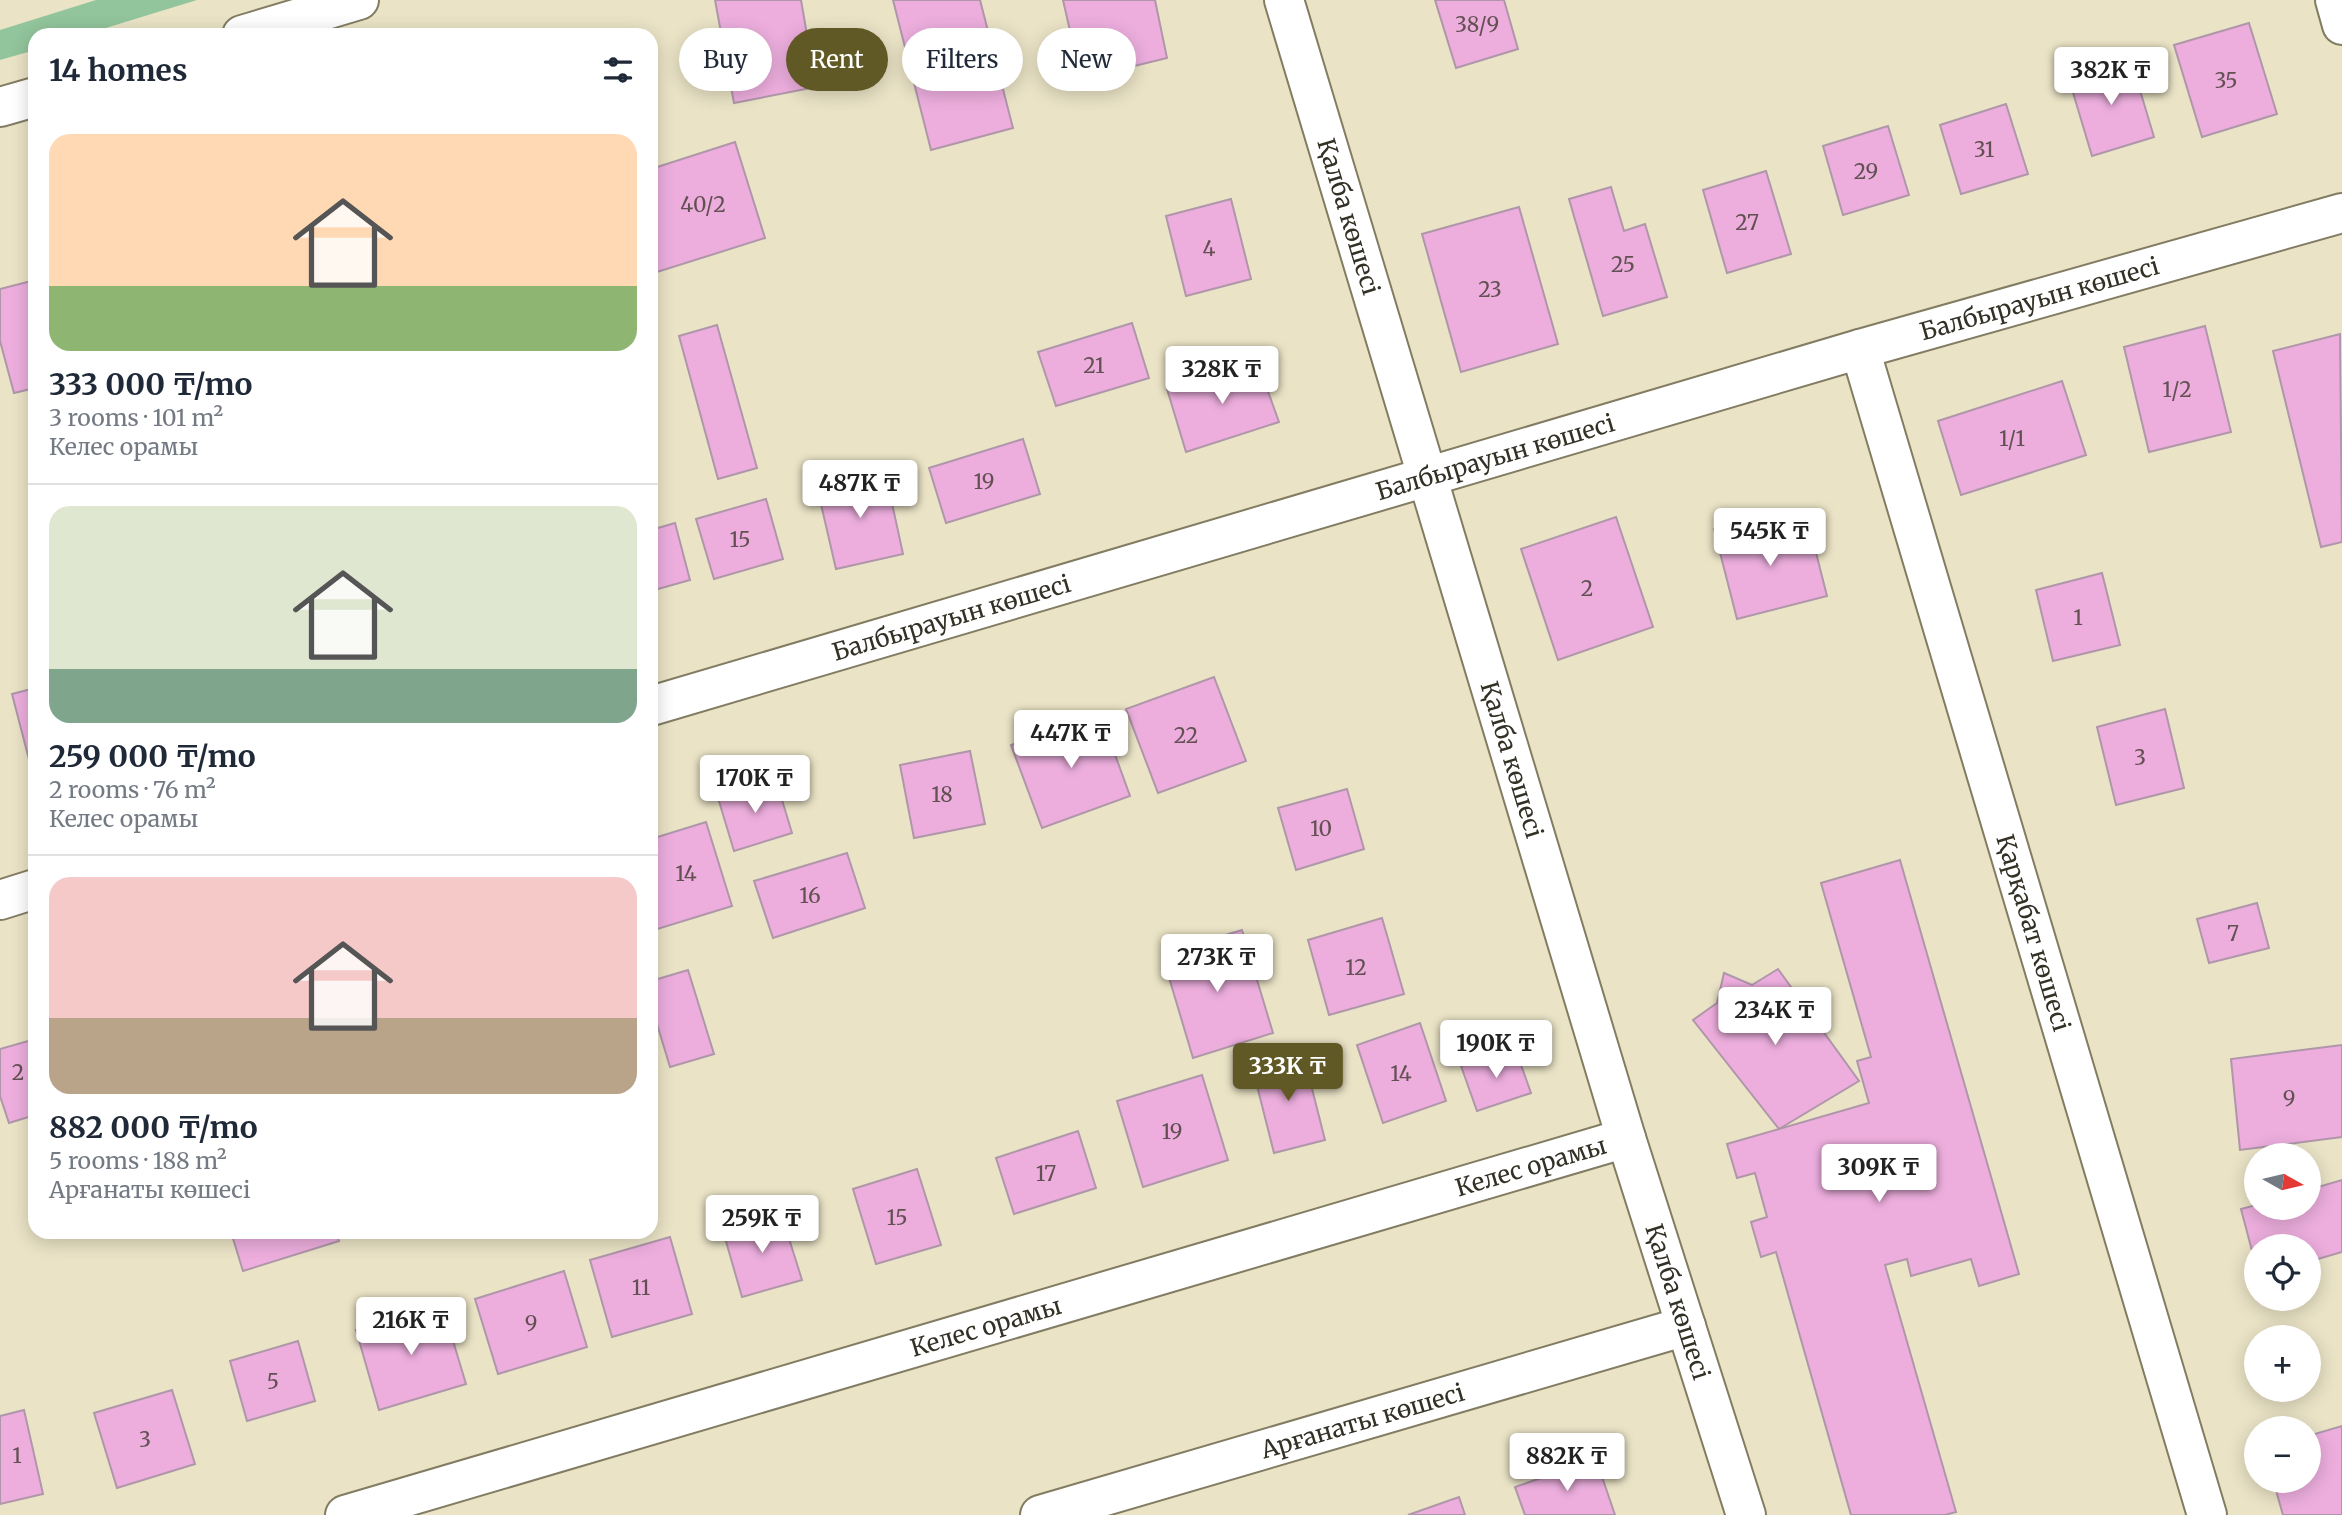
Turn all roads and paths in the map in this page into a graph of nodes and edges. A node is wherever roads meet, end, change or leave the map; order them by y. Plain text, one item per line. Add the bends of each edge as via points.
1 (359, 0) edge
2 (1284, 0) edge
3 (2335, 0) edge
4 (2342, 25) edge
5 (265, 28) edge
6 (28, 99) edge
7 (0, 107) edge
8 (2342, 213) edge
9 (1860, 349) junction
10 (1427, 476) junction
11 (658, 704) edge
12 (28, 891) edge
13 (0, 900) edge
14 (1626, 1138) junction
15 (1686, 1326) junction
16 (345, 1515) edge
17 (1041, 1515) edge
18 (1746, 1515) edge
19 (2207, 1515) edge

1 - 5 street
2 - 10 street, Қалба көшесі
3 - 4 street
6 - 7 street
8 - 9 street, Балбырауын көшесі
9 - 10 street, Балбырауын көшесі
9 - 19 street, Қарқабат көшесі
10 - 11 street, Балбырауын көшесі
10 - 14 street, Қалба көшесі
12 - 13 street
14 - 15 street, Қалба көшесі
14 - 16 street, Келес орамы
15 - 17 street, Арғанаты көшесі
15 - 18 street, Қалба көшесі

